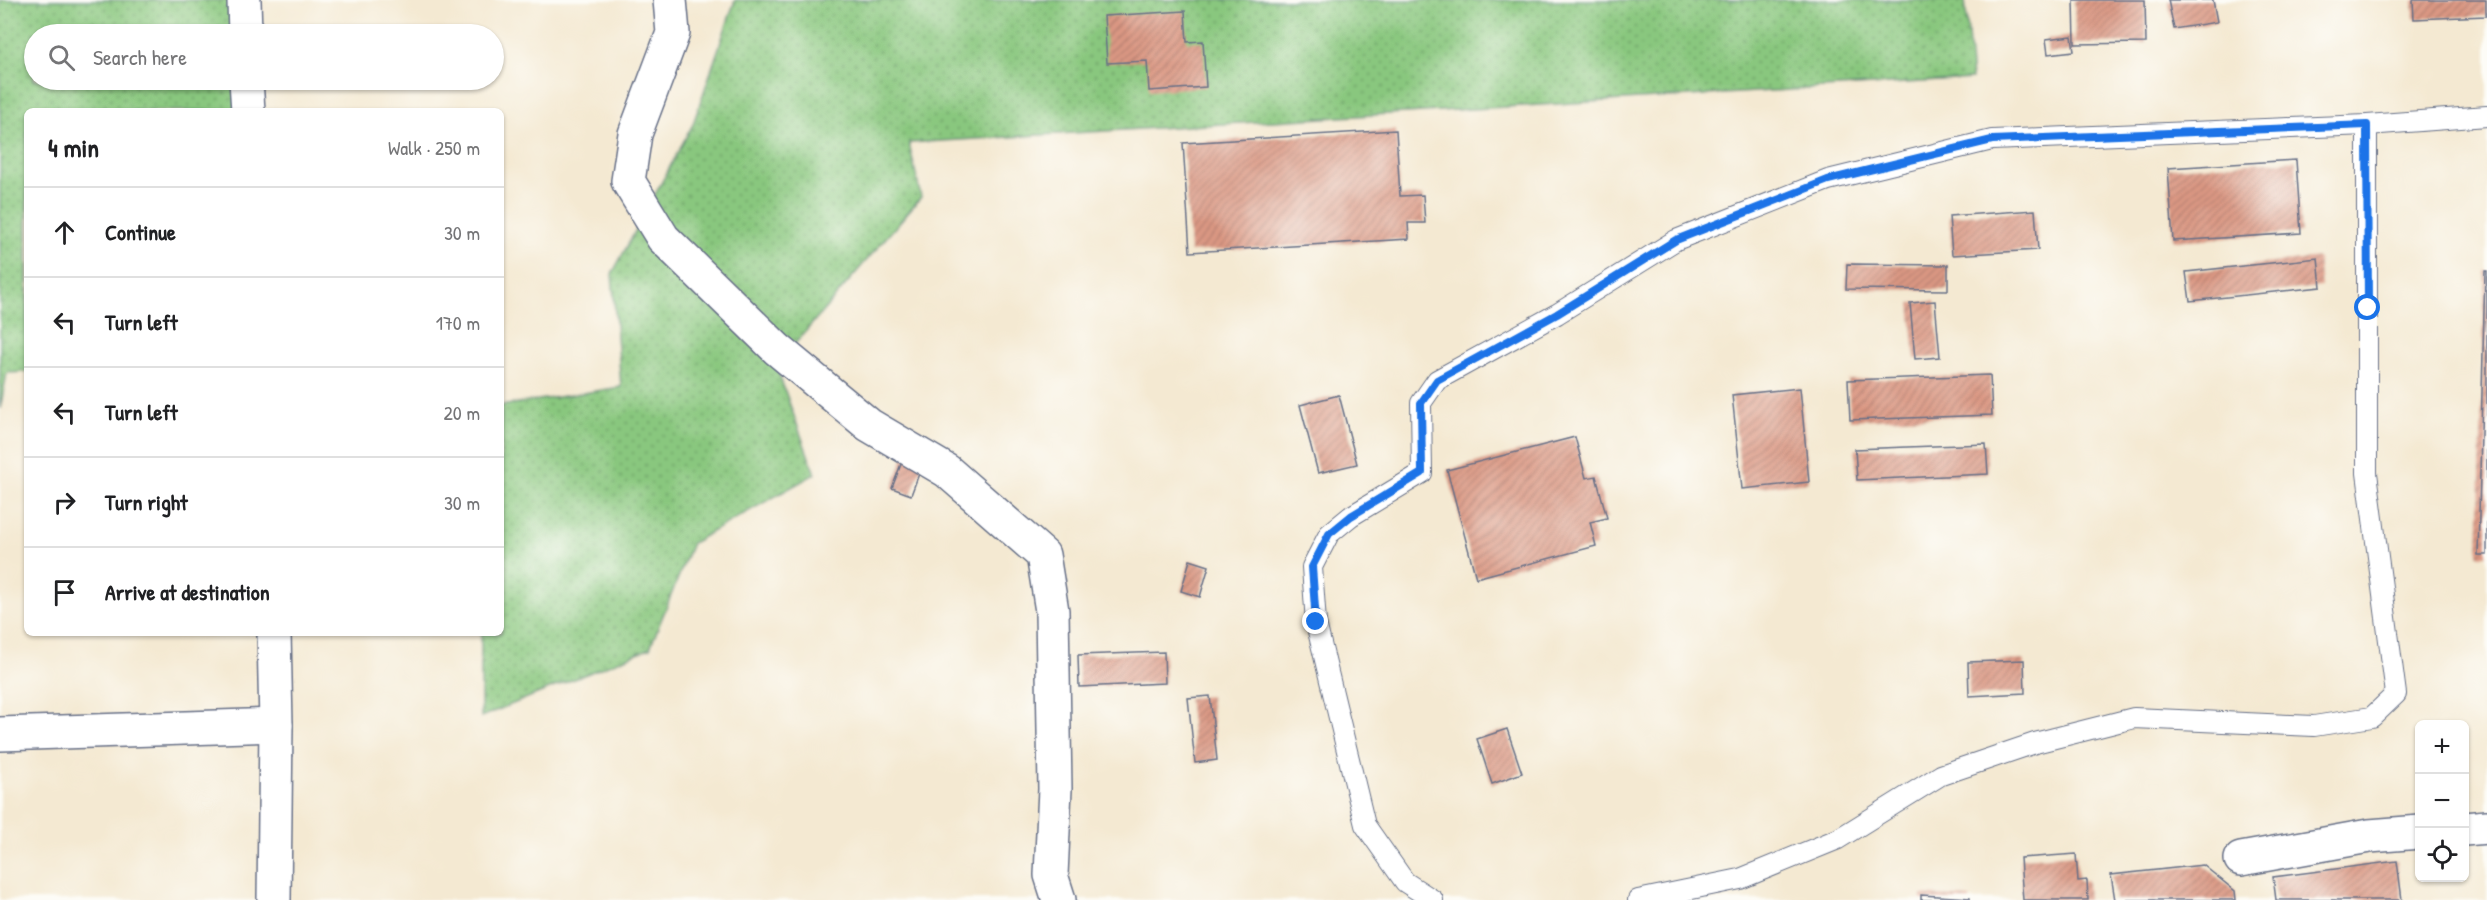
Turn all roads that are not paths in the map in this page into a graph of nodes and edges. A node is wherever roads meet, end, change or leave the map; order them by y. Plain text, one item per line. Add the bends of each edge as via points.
1 (244, 0) edge
2 (670, 0) edge
3 (245, 24) edge
4 (247, 90) edge
5 (248, 108) edge
6 (2487, 116) edge
7 (2367, 125) junction
8 (274, 636) edge
9 (276, 725) junction
10 (0, 734) edge
11 (2487, 827) edge
12 (2469, 829) edge
13 (2415, 832) edge
14 (2241, 859) dead end
15 (274, 900) edge
16 (1059, 900) edge
17 (1433, 900) edge
18 (1638, 900) edge

1 - 3 street
2 - 16 street via 672,33 635,134 628,181 663,238 786,356 869,425 947,471 1043,555 1052,611 1055,789 1051,875
4 - 5 street
6 - 7 lane
7 - 17 lane via 1992,140 1828,180 1676,240 1557,314 1437,380 1421,403 1422,473 1329,534 1312,567 1316,622 1365,825 1405,882
7 - 18 lane via 2367,473 2396,694 2372,717 2314,726 2134,718 2035,743 1941,775 1838,838 1740,879
8 - 9 street
9 - 10 street
9 - 15 street
11 - 12 street
13 - 14 street via 2369,836

